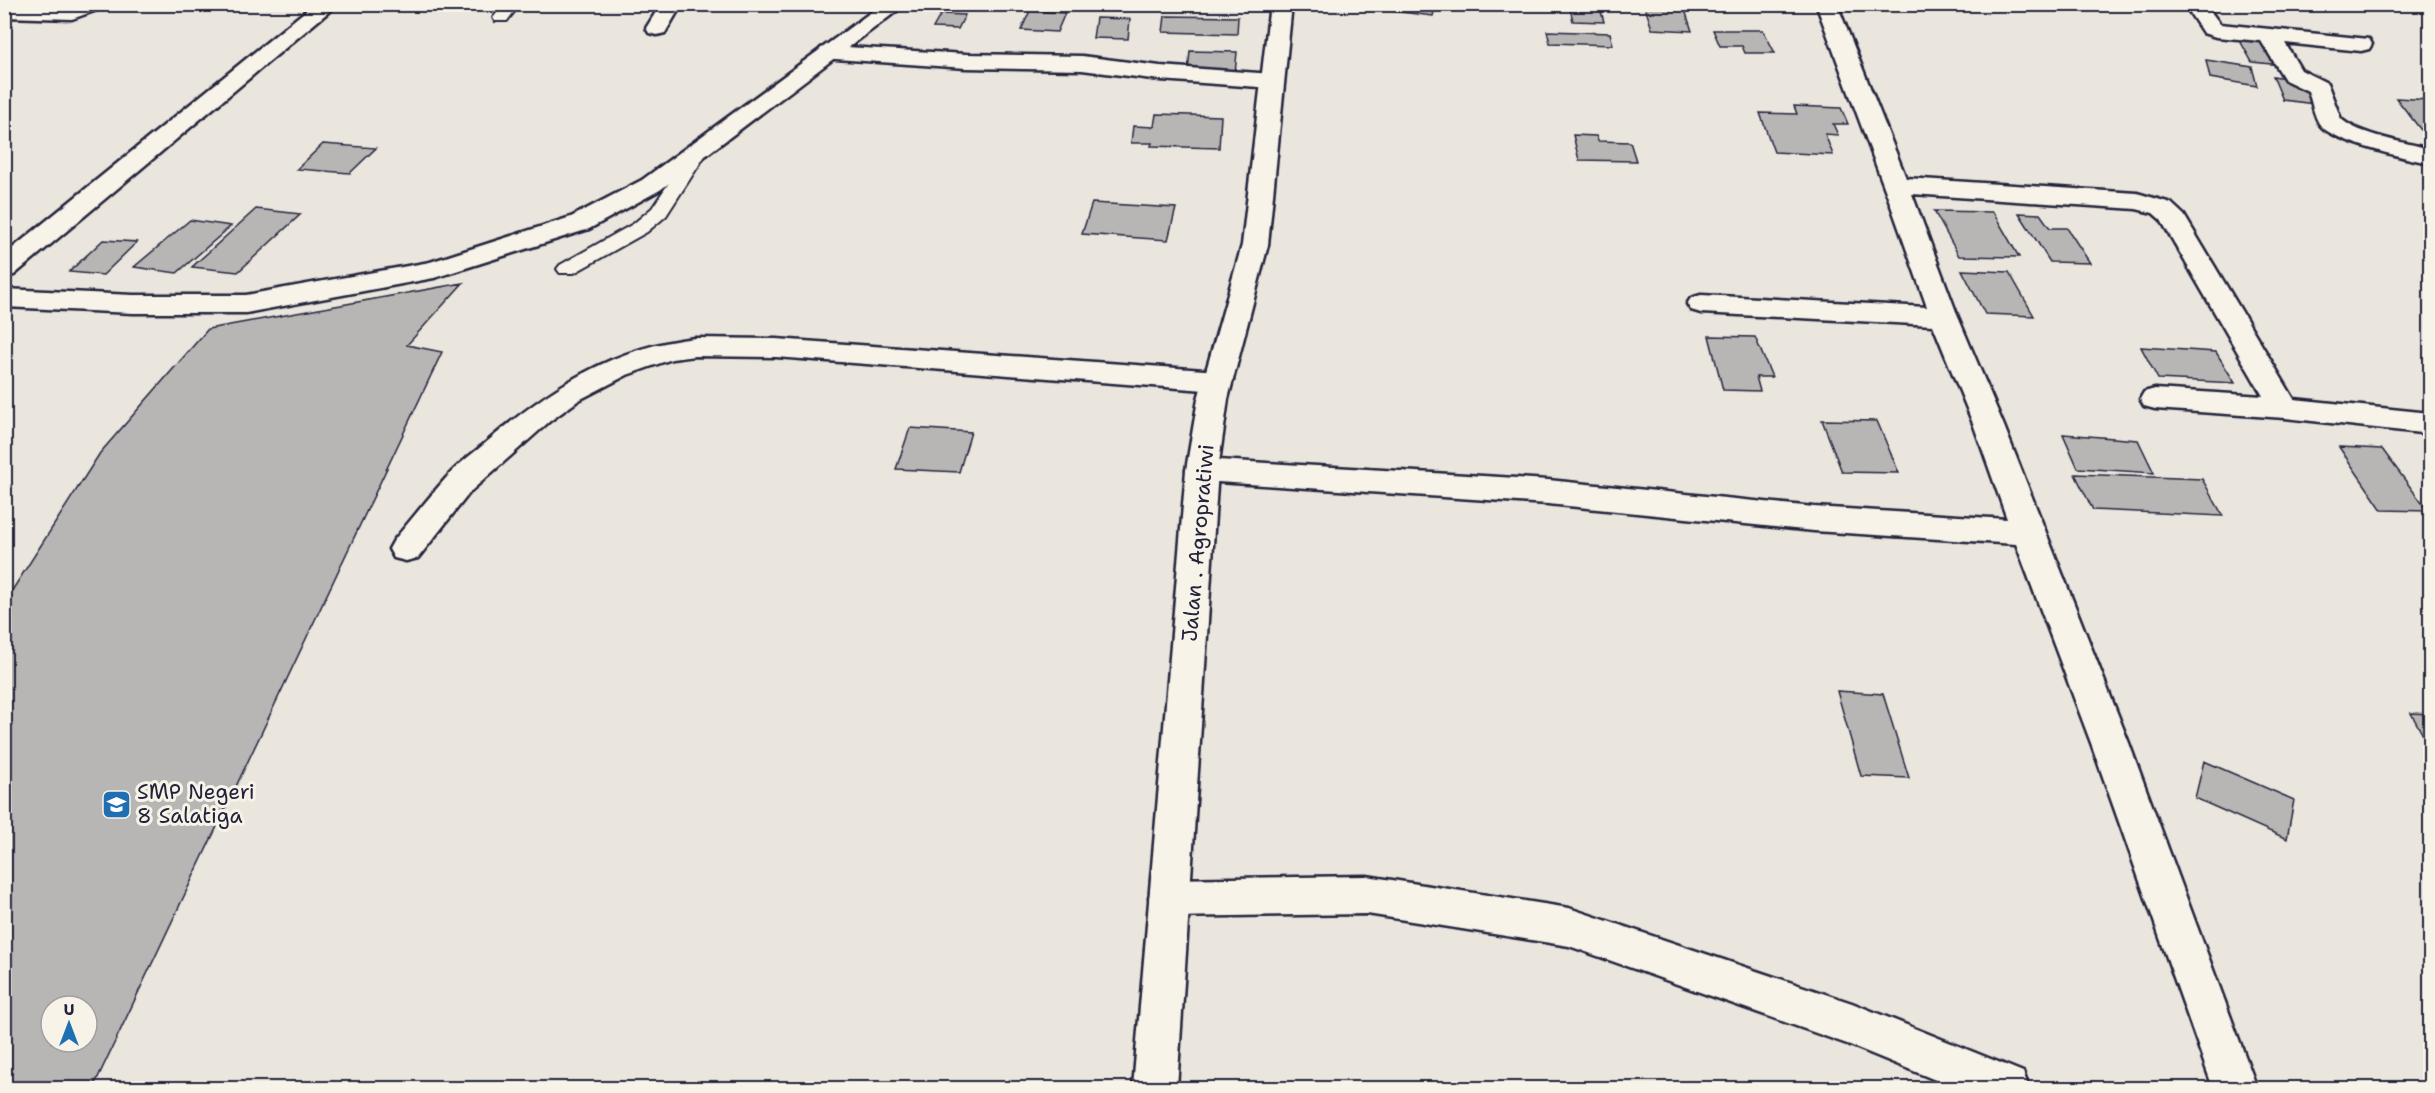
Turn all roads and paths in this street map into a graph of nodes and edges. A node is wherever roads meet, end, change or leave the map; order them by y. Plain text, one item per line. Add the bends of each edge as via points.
1 (92, 4) edge
2 (328, 4) edge
3 (513, 4) edge
4 (672, 4) edge
5 (896, 4) edge
6 (1281, 4) edge
7 (1826, 4) edge
8 (2194, 4) edge
9 (4, 11) edge
10 (501, 18) dead end
11 (657, 28) dead end
12 (2269, 36) junction
13 (2361, 44) dead end
14 (829, 52) junction
15 (1273, 81) junction
16 (699, 151) junction
17 (2430, 156) edge
18 (1896, 185) junction
19 (4, 269) edge
20 (567, 269) dead end
21 (4, 298) edge
22 (1701, 304) dead end
23 (1944, 317) junction
24 (1218, 381) junction
25 (2155, 399) dead end
26 (2285, 408) junction
27 (2430, 423) edge
28 (1202, 470) junction
29 (2028, 533) junction
30 (406, 549) dead end
31 (1169, 898) junction
32 (1155, 1089) edge
33 (2007, 1089) edge
34 (2235, 1089) edge

1 - 9 street via 72,14
2 - 19 street
3 - 10 lane
4 - 11 street
5 - 14 street
6 - 15 street, Jalan . Agropratiwi
7 - 18 street
8 - 12 street via 2211,28
12 - 13 street
12 - 17 street via 2293,75 2319,88 2330,122 2337,128
14 - 15 street via 966,61 1082,63
14 - 16 street
15 - 24 street, Jalan . Agropratiwi via 1255,245
16 - 20 lane via 659,212 640,228
16 - 21 street via 651,185 580,223 434,270 246,304
18 - 23 street
18 - 26 street via 2137,201 2162,208 2171,215
22 - 23 street
23 - 29 street
24 - 28 street, Jalan . Agropratiwi
24 - 30 street via 776,348 669,350 617,368 539,414 460,483
25 - 26 street
26 - 27 street
28 - 29 street via 1548,492 1814,519
28 - 31 street, Jalan . Agropratiwi
29 - 34 street via 2110,743
31 - 32 street, Jalan . Agropratiwi
31 - 33 street via 1367,895 1569,927 1852,1024

